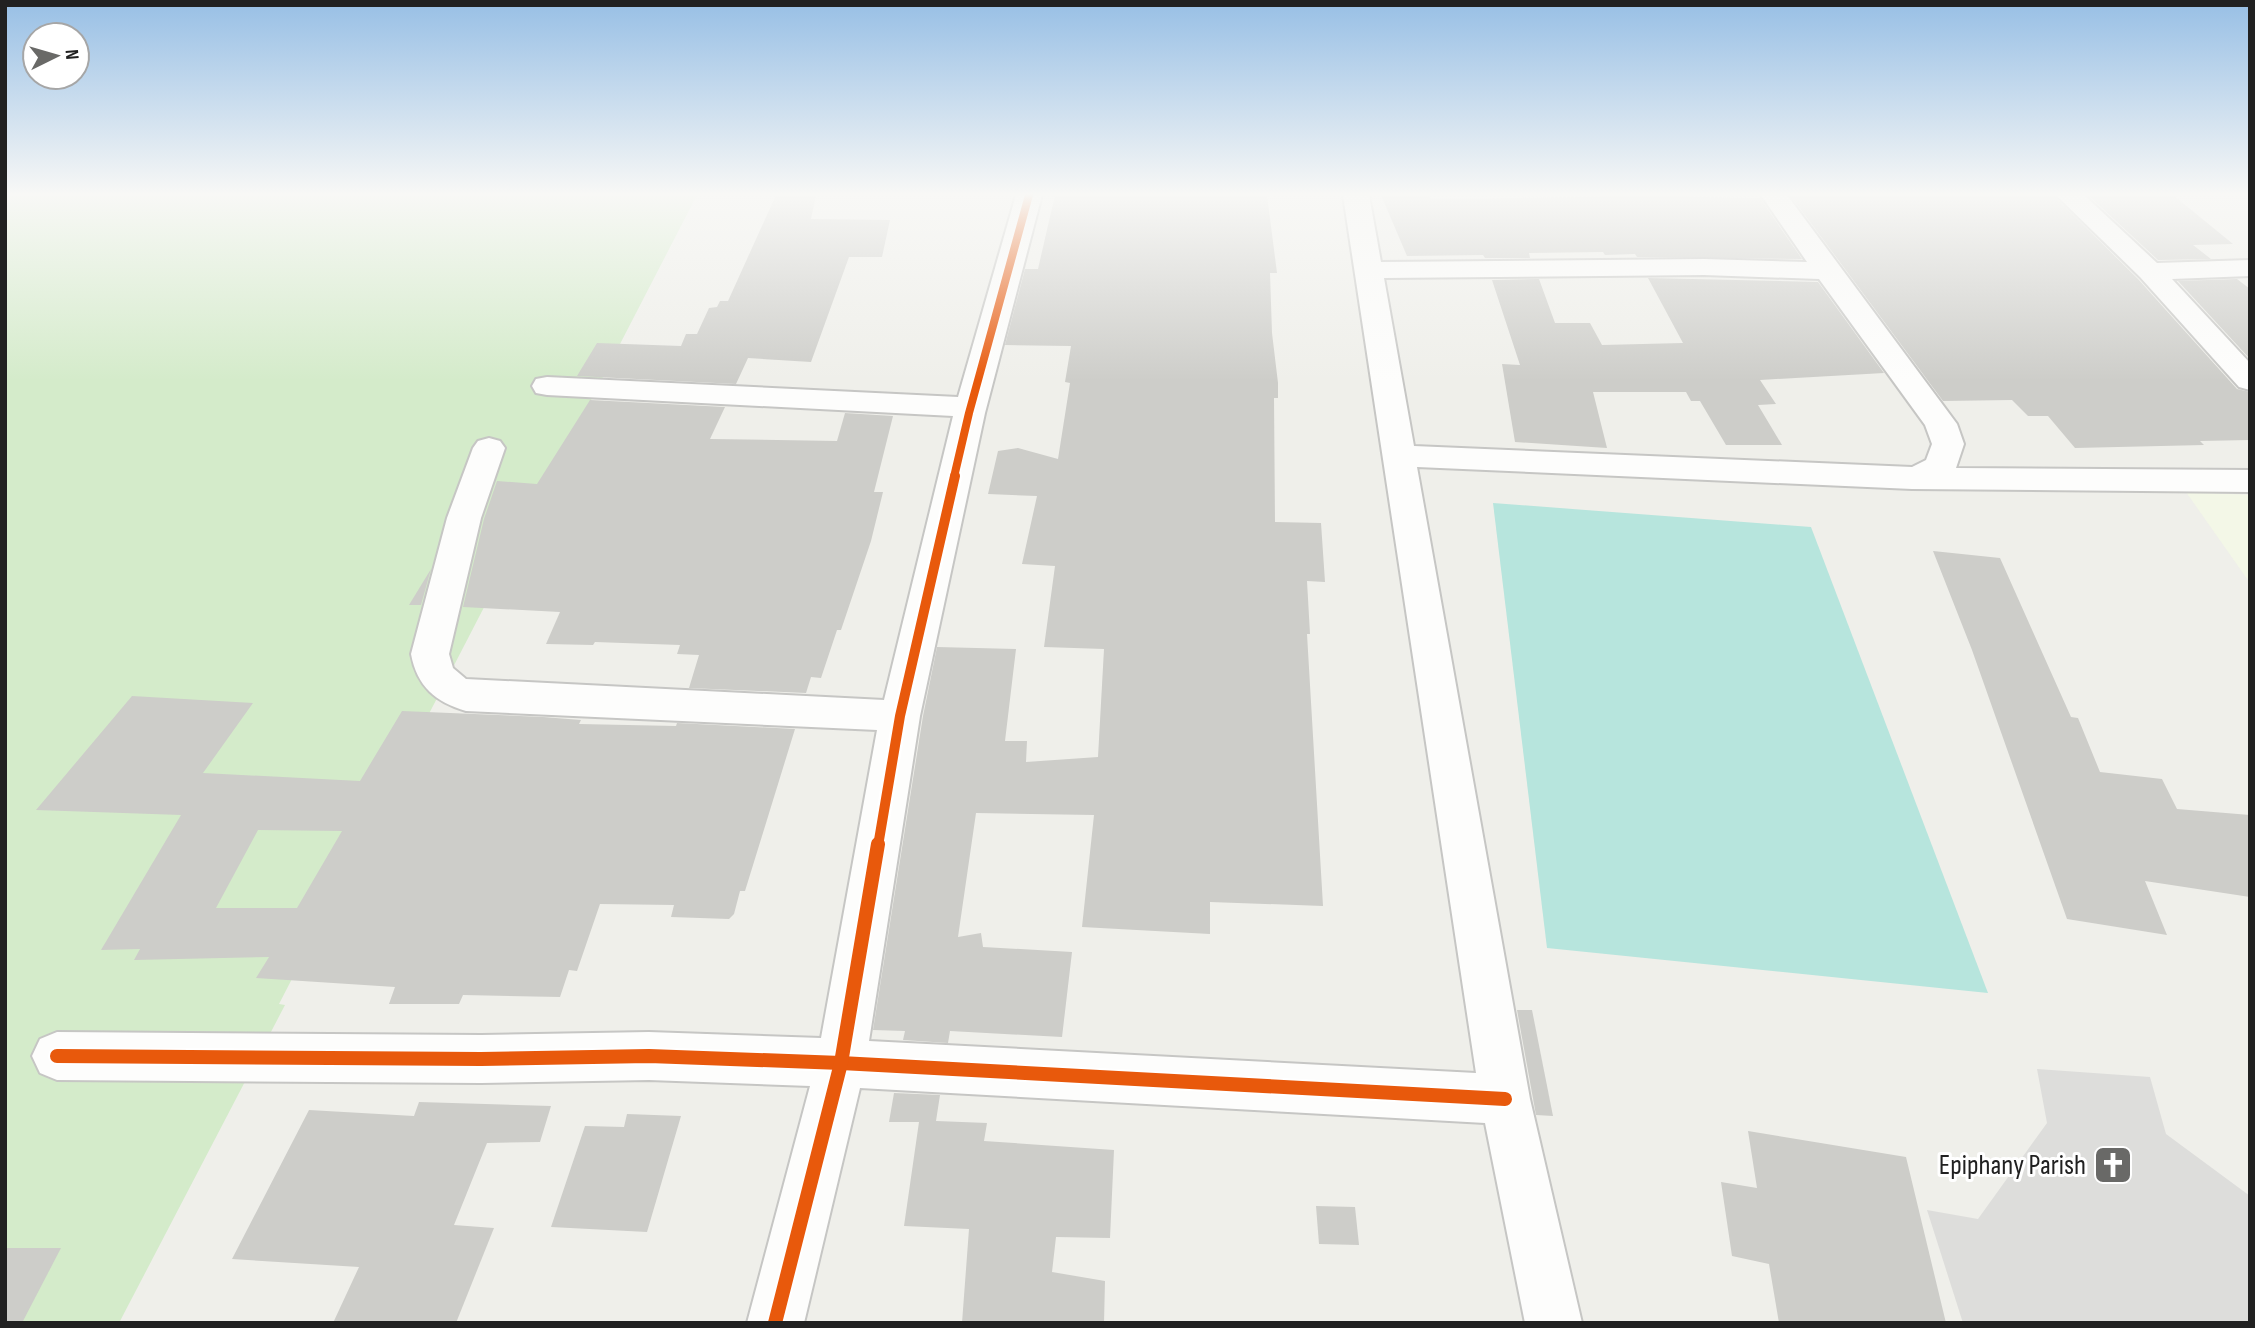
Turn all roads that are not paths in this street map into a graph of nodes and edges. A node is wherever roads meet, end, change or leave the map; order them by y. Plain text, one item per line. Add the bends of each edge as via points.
1 (1012, 257) edge
2 (1368, 257) edge
3 (1816, 257) edge
4 (2135, 257) edge
5 (2250, 268) edge
6 (1370, 270) junction
7 (1826, 271) junction
8 (2150, 271) junction
9 (2250, 381) edge
10 (547, 386) dead end
11 (971, 407) junction
12 (489, 448) dead end
13 (1400, 456) junction
14 (1912, 478) junction
15 (2250, 481) edge
16 (901, 716) junction
17 (57, 1056) dead end
18 (841, 1063) junction
19 (1505, 1099) junction
20 (775, 1323) edge
21 (1554, 1323) edge

1 - 11 street
2 - 6 street
3 - 7 street
4 - 8 street
5 - 8 street
6 - 7 street via 1704,267
6 - 13 street
7 - 14 street via 1941,424 1948,444 1941,465
8 - 9 street
10 - 11 street
11 - 16 street
12 - 16 street via 464,518 430,654 440,681 452,692
13 - 14 street
13 - 19 street
14 - 15 street
16 - 18 street
17 - 18 street via 649,1056
18 - 19 street
18 - 20 street
19 - 21 street

